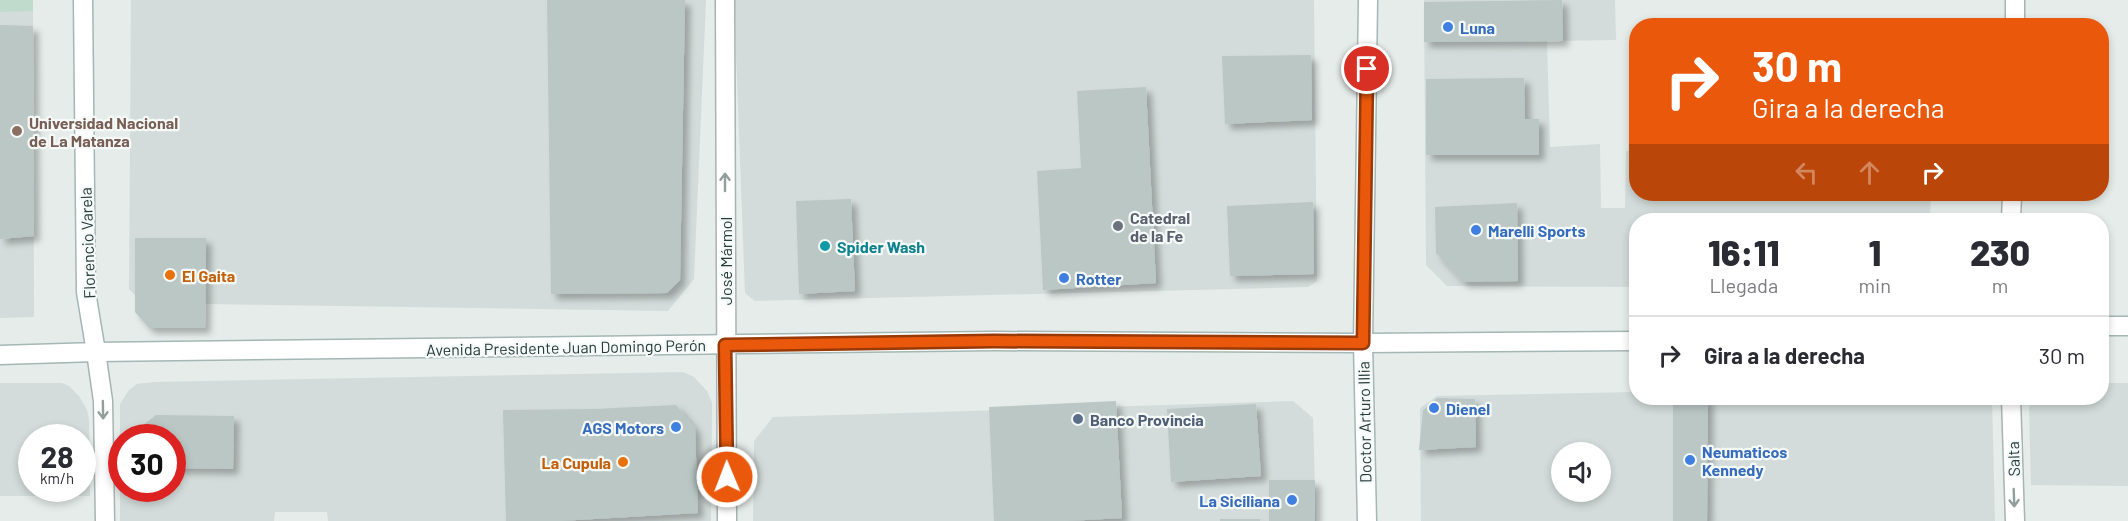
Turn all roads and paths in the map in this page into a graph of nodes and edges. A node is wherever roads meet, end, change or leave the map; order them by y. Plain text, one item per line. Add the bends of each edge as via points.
1 (83, 0) edge
2 (725, 0) edge
3 (1368, 0) edge
4 (2015, 0) edge
5 (2015, 18) edge
6 (2109, 326) edge
7 (2128, 326) edge
8 (1629, 341) edge
9 (1363, 343) junction
10 (725, 345) junction
11 (96, 352) junction
12 (0, 354) edge
13 (2011, 405) edge
14 (105, 521) edge
15 (727, 521) edge
16 (1367, 521) edge
17 (2015, 521) edge

1 - 11 main road, Florencio Varela via 86,292
10 -> 2 main road, José Mármol
3 - 9 main road, Doctor Arturo Illia
4 - 5 main road
6 - 7 main road
8 - 9 main road, Avenida Presidente Juan Domingo Perón
9 - 10 main road, Avenida Presidente Juan Domingo Perón via 994,341
9 - 16 main road, Doctor Arturo Illia
10 - 11 main road, Avenida Presidente Juan Domingo Perón
10 - 15 main road, José Mármol
11 - 12 main road, Avenida Presidente Juan Domingo Perón
11 -> 14 main road, Florencio Varela via 103,401
13 -> 17 main road, Salta

